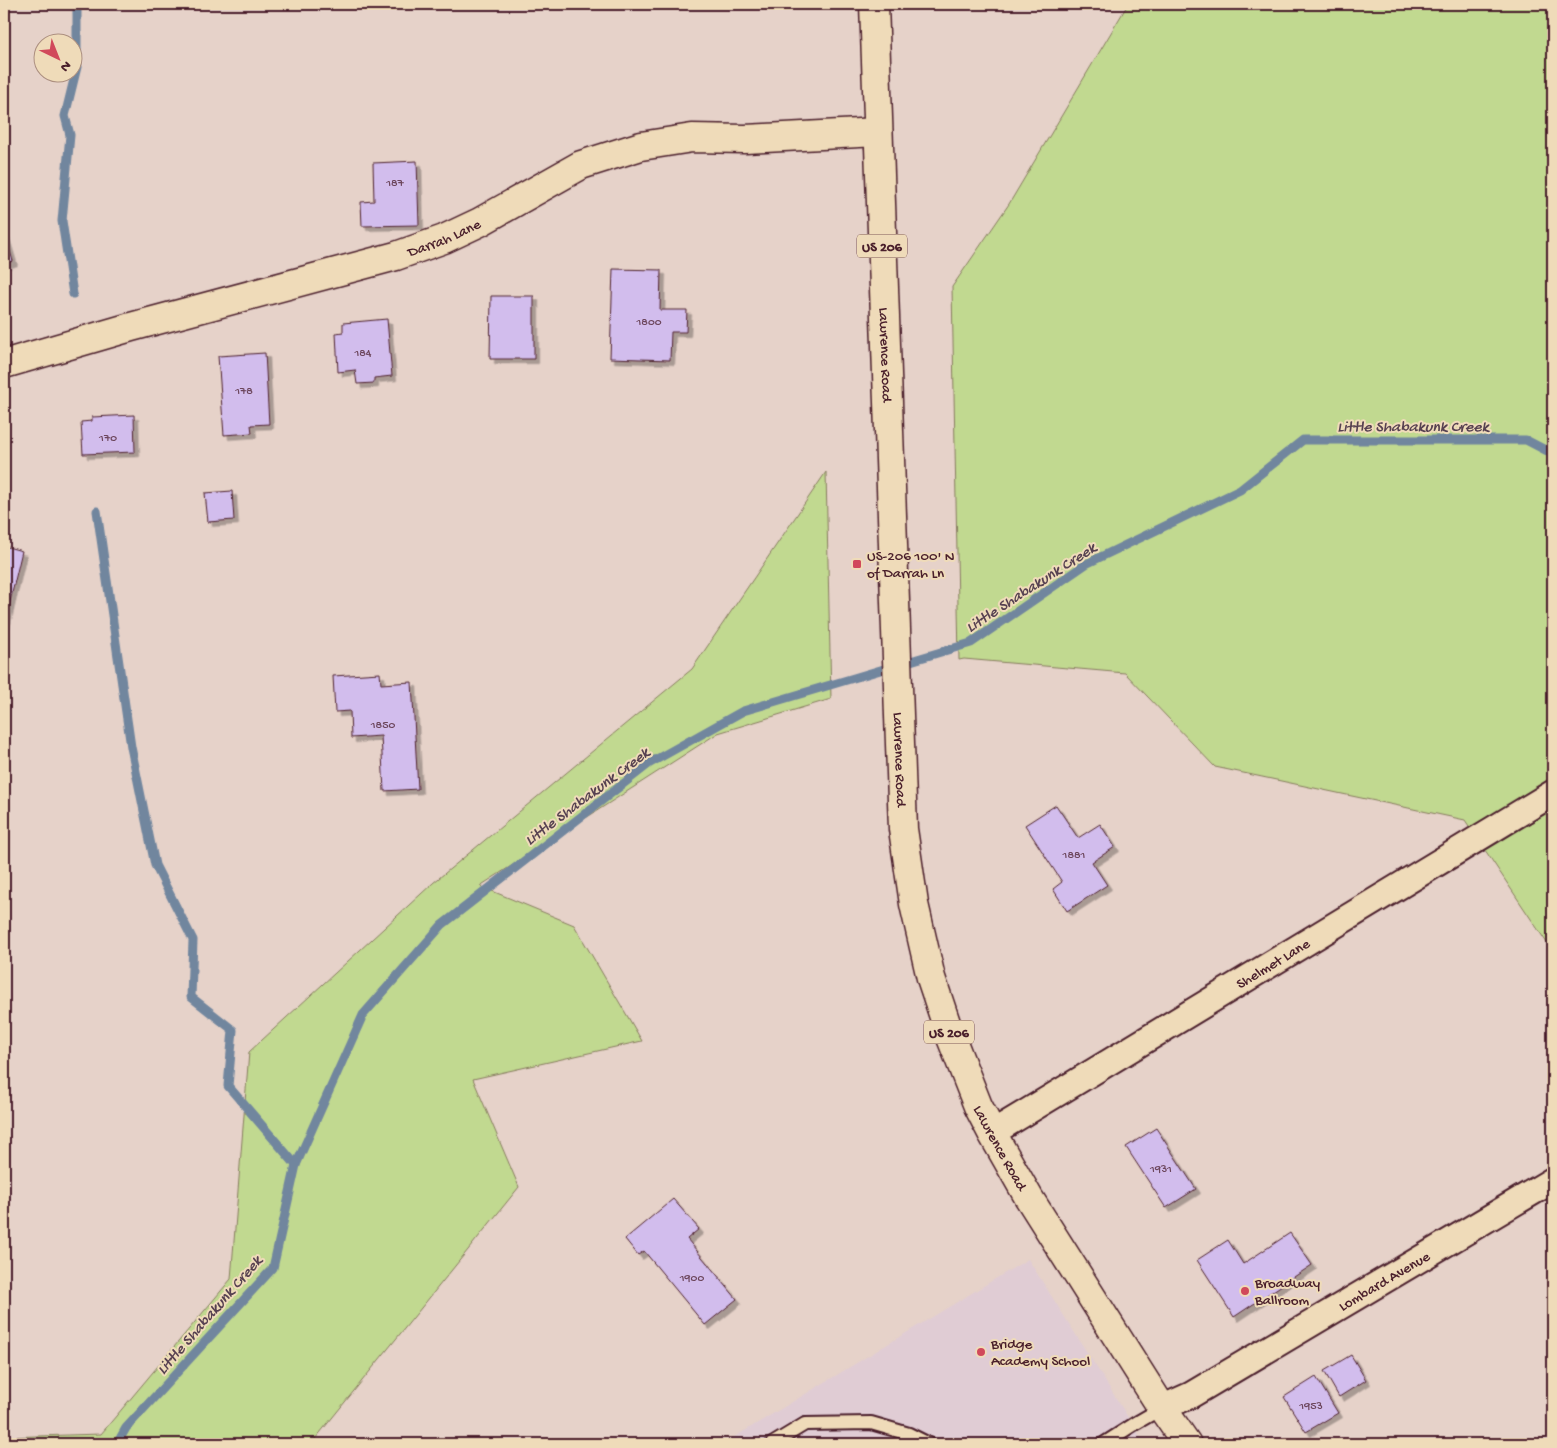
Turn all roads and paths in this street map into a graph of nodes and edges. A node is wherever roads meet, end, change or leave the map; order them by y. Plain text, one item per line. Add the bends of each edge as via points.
1 (874, 4) edge
2 (878, 132) junction
3 (4, 364) edge
4 (1553, 793) edge
5 (992, 1133) junction
6 (1553, 1180) edge
7 (1162, 1408) junction
8 (1179, 1441) edge
9 (772, 1444) edge
10 (929, 1444) edge
11 (1102, 1444) edge

1 - 2 main road, Lawrence Road / US 206
2 - 3 main road, Darrah Lane via 692,138 641,146 582,165 480,222 396,256
2 - 5 main road, Lawrence Road / US 206 via 903,829 914,904 931,978 950,1036
4 - 5 street, Shelmet Lane
5 - 7 main road, Lawrence Road / US 206 via 1029,1198
6 - 7 street, Lombard Avenue via 1191,1395
7 - 8 main road, Lawrence Road / US 206
7 - 11 lane
9 - 10 lane via 805,1424 871,1423 909,1434

